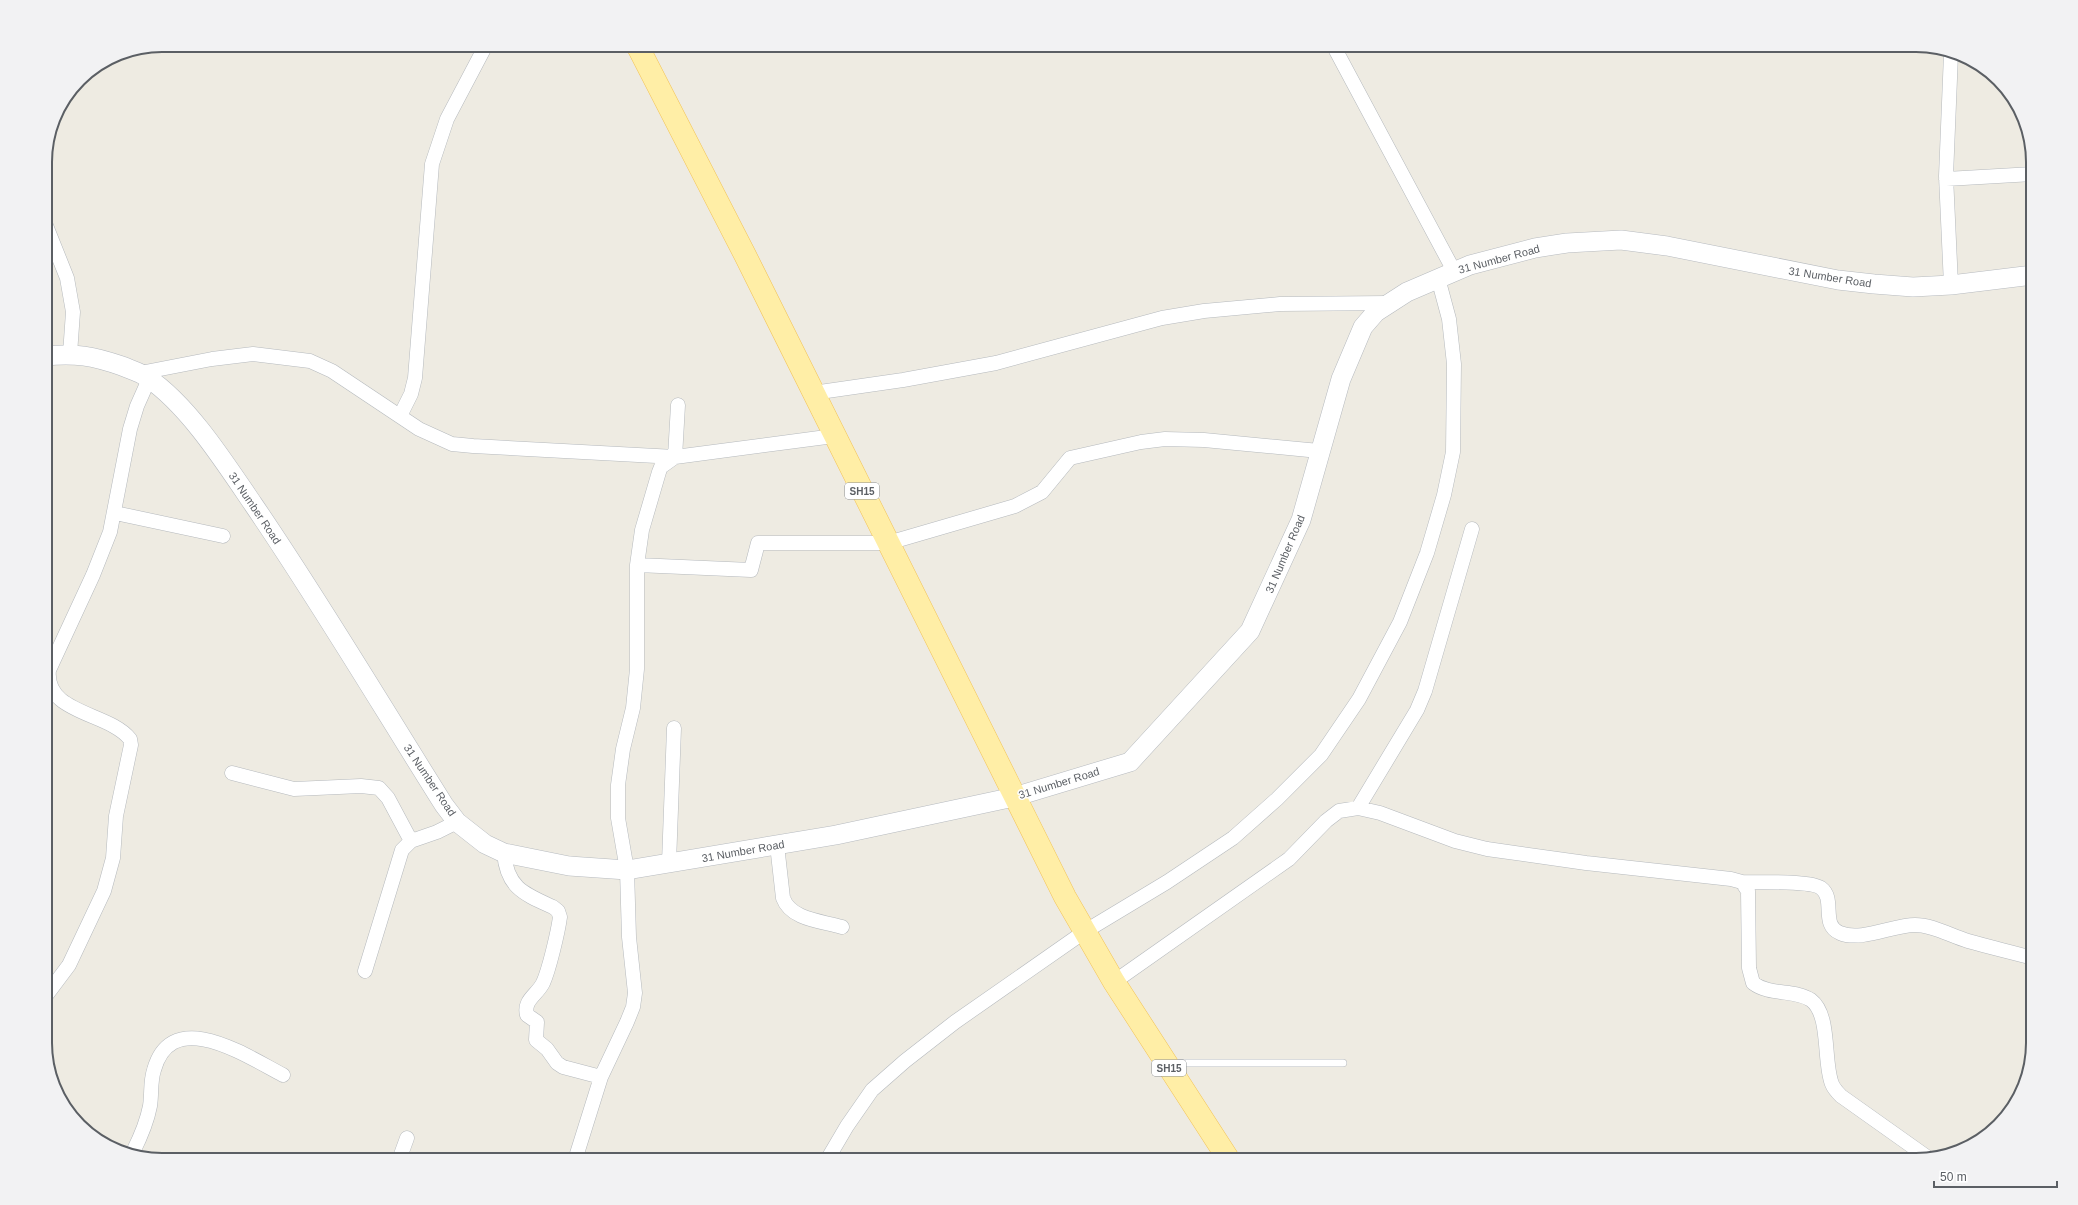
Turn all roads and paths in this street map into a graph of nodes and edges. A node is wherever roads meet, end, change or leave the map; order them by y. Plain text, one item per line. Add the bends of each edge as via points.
1 (482, 52) edge
2 (641, 52) edge
3 (1337, 52) edge
4 (1951, 58) edge
5 (2026, 174) edge
6 (1946, 179) junction
7 (52, 240) edge
8 (1455, 270) junction
9 (2026, 276) edge
10 (1951, 285) junction
11 (1389, 303) junction
12 (70, 354) junction
13 (52, 355) edge
14 (145, 376) junction
15 (813, 393) junction
16 (678, 405) dead end
17 (400, 416) junction
18 (834, 436) junction
19 (1319, 451) junction
20 (675, 457) junction
21 (115, 513) junction
22 (1472, 529) dead end
23 (223, 536) dead end
24 (888, 543) junction
25 (637, 565) junction
26 (52, 662) edge
27 (52, 690) edge
28 (674, 728) dead end
29 (232, 773) dead end
30 (1014, 797) junction
31 (1358, 808) junction
32 (457, 822) junction
33 (411, 841) junction
34 (776, 845) junction
35 (504, 853) junction
36 (669, 863) junction
37 (626, 870) junction
38 (1742, 882) junction
39 (842, 927) dead end
40 (1086, 934) junction
41 (2026, 956) edge
42 (365, 971) dead end
43 (1112, 979) junction
44 (52, 988) edge
45 (1343, 1063) dead end
46 (1166, 1064) junction
47 (283, 1075) dead end
48 (601, 1077) junction
49 (407, 1138) dead end
50 (134, 1149) edge
51 (402, 1153) edge
52 (577, 1153) edge
53 (831, 1153) edge
54 (1224, 1153) edge
55 (1920, 1153) edge

1 - 17 street via 446,119 432,164 415,378 411,394
2 - 15 main road, SH15
3 - 8 street
4 - 6 street
5 - 6 street
6 - 10 street
7 - 12 street via 67,278 73,312
8 - 10 main road, 31 Number Road via 1548,246 1621,240 1667,246 1838,280 1913,287
8 - 11 main road, 31 Number Road
8 - 40 street via 1449,319 1454,364 1453,452 1444,494 1427,553 1400,622 1362,692 1321,755 1278,799 1233,838
9 - 10 main road, 31 Number Road
11 - 15 street via 1280,304 1204,311 1140,323 996,363
11 - 19 main road, 31 Number Road via 1363,326 1341,379
12 - 13 main road, 31 Number Road
12 - 14 main road, 31 Number Road via 97,357
14 - 17 street via 212,358 254,354 310,361 332,371
14 - 21 street via 130,429
14 - 32 main road, 31 Number Road via 182,409 233,474 278,540
15 - 18 main road, SH15
16 - 20 street
17 - 20 street via 419,429 452,444
18 - 20 street
18 - 24 main road, SH15
19 - 24 street via 1183,439 1141,442 1078,455 1070,458 1042,492 1027,501
19 - 30 main road, 31 Number Road via 1301,520 1250,631 1130,762
20 - 25 street via 661,467 659,472 642,530
21 - 23 street
21 - 26 street via 93,575
22 - 31 street via 1425,691 1417,710
24 - 25 street via 758,543 751,570
24 - 30 main road, SH15
25 - 37 street via 637,668 633,708 618,785 618,818
27 - 44 street via 70,706 118,728 130,739 131,745 116,816 113,858 104,891 69,965
28 - 36 street
29 - 33 street via 294,789 361,786 379,788 388,798
30 - 34 main road, 31 Number Road via 836,835
30 - 40 main road, SH15
31 - 38 street via 1455,841 1487,849
31 - 43 street via 1339,811 1288,859
32 - 33 street
32 - 35 main road, 31 Number Road via 484,844
33 - 42 street via 400,855
34 - 36 main road, 31 Number Road
34 - 39 street via 786,906 799,915
35 - 37 main road, 31 Number Road via 569,866
35 - 48 street via 509,879 518,889 553,907 560,917 543,982 525,1010 527,1015 537,1022 536,1040 547,1049 556,1063 563,1067
36 - 37 main road, 31 Number Road
37 - 48 street via 628,937 635,993 627,1022
38 - 41 street via 1796,883 1820,888 1826,894 1832,928 1840,933 1863,934 1916,925
38 - 55 street via 1748,891 1749,968 1753,983 1767,990 1811,1000 1823,1020 1829,1075 1833,1086 1841,1096
40 - 43 main road, SH15
40 - 53 street via 955,1022 894,1071 872,1090
43 - 46 main road, SH15
45 - 46 lane
46 - 54 main road, SH15
47 - 50 street via 205,1038 193,1037 174,1042 159,1058 154,1069 150,1108
48 - 52 street
49 - 51 street

